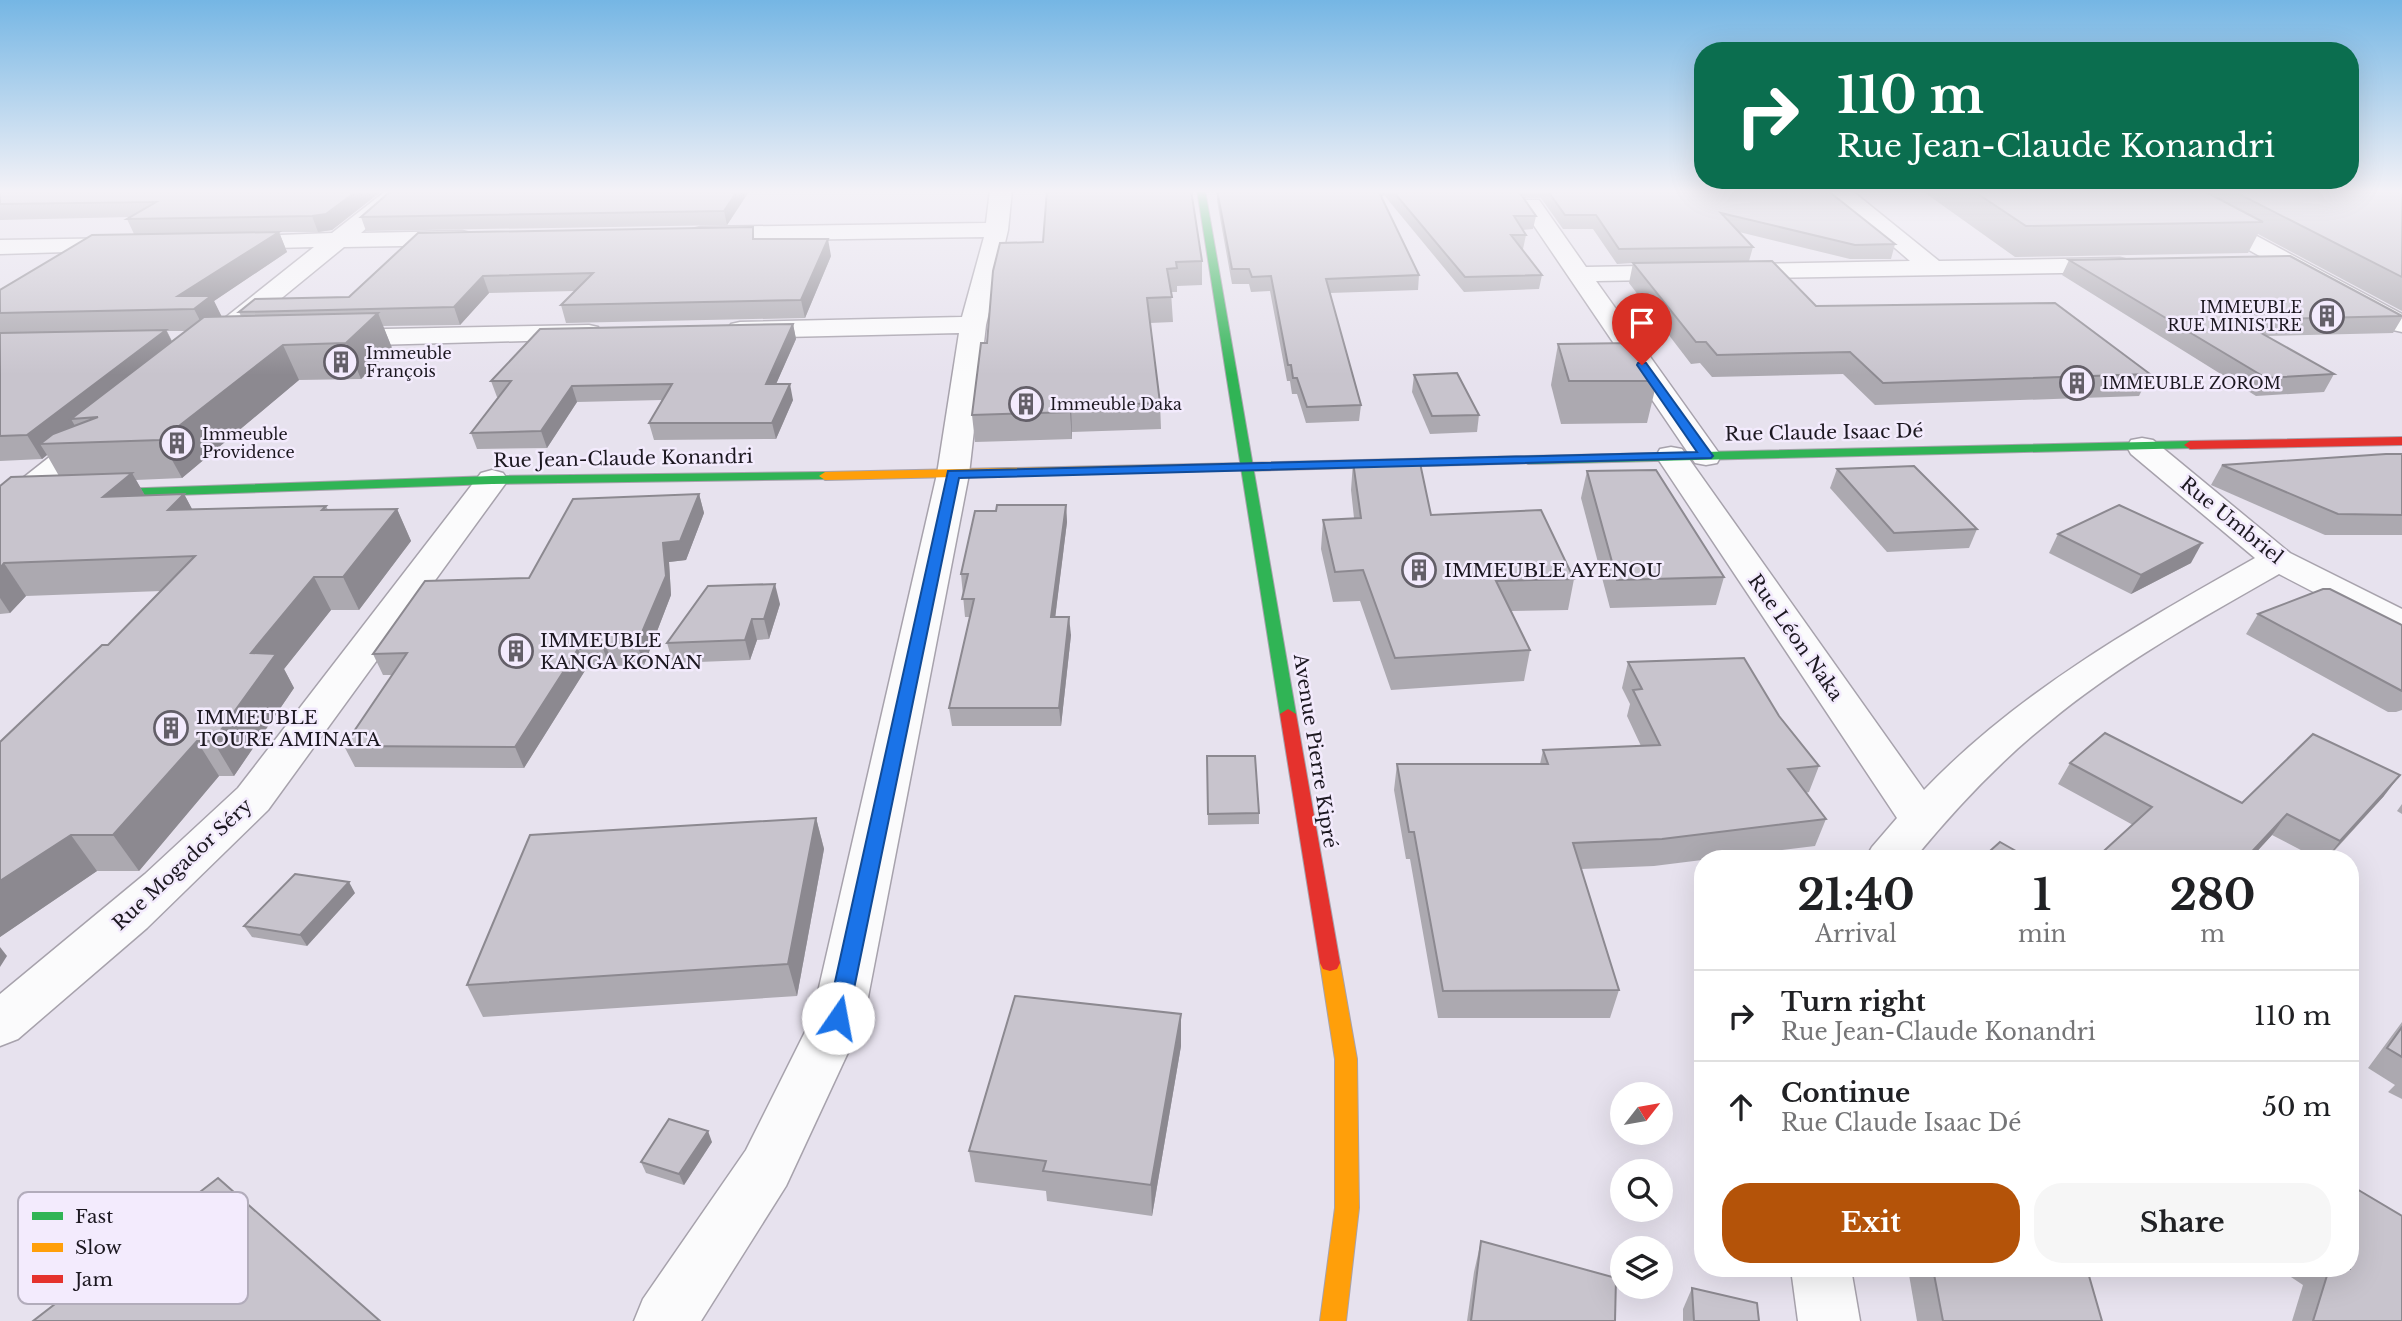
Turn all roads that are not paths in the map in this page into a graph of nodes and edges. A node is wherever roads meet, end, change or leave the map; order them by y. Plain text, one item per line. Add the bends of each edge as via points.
1 (323, 252) edge
2 (990, 252) edge
3 (1211, 252) edge
4 (1563, 252) edge
5 (1913, 252) edge
6 (2271, 252) edge
7 (2290, 262) junction
8 (2235, 263) edge
9 (2139, 264) edge
10 (1933, 268) junction
11 (1578, 274) junction
12 (2402, 324) edge
13 (973, 325) junction
14 (710, 331) edge
15 (614, 332) edge
16 (310, 339) edge
17 (254, 340) edge
18 (116, 419) edge
19 (2402, 441) edge
20 (2142, 447) junction
21 (1689, 456) junction
22 (1248, 468) junction
23 (953, 474) junction
24 (492, 481) junction
25 (6, 502) edge
26 (2278, 559) junction
27 (2402, 623) edge
28 (1921, 819) junction
29 (1895, 850) edge
30 (0, 1024) edge
31 (1822, 1277) edge
32 (665, 1321) edge
33 (1333, 1321) edge
34 (1829, 1321) edge

1 - 17 street via 205,344
2 - 13 street
3 - 22 street, Avenue Pierre Kipré
4 - 11 street, Rue Léon Naka
5 - 10 street
6 - 7 street
7 - 8 street
7 - 12 street
9 - 10 street
10 - 11 street
11 - 21 street, Rue Léon Naka
13 - 14 street
13 - 23 street
15 - 16 street
18 - 25 street
19 - 20 street, Rue Claude Isaac Dé
20 - 21 street, Rue Claude Isaac Dé
20 - 26 street, Rue Umbriel
21 - 22 street, Rue Claude Isaac Dé
21 - 28 street, Rue Léon Naka
22 - 23 street, Rue Jean-Claude Konandri
22 - 33 street, Avenue Pierre Kipré via 1346,1059 1346,1208
23 - 24 street, Rue Jean-Claude Konandri
23 - 32 street via 838,1018 766,1168
24 - 25 street, Rue Jean-Claude Konandri
24 - 30 street, Rue Mogador Séry via 253,799 74,964
26 - 27 street, Rue Umbriel
26 - 28 street via 2148,634 2058,694 1999,743
28 - 29 street
31 - 34 street

